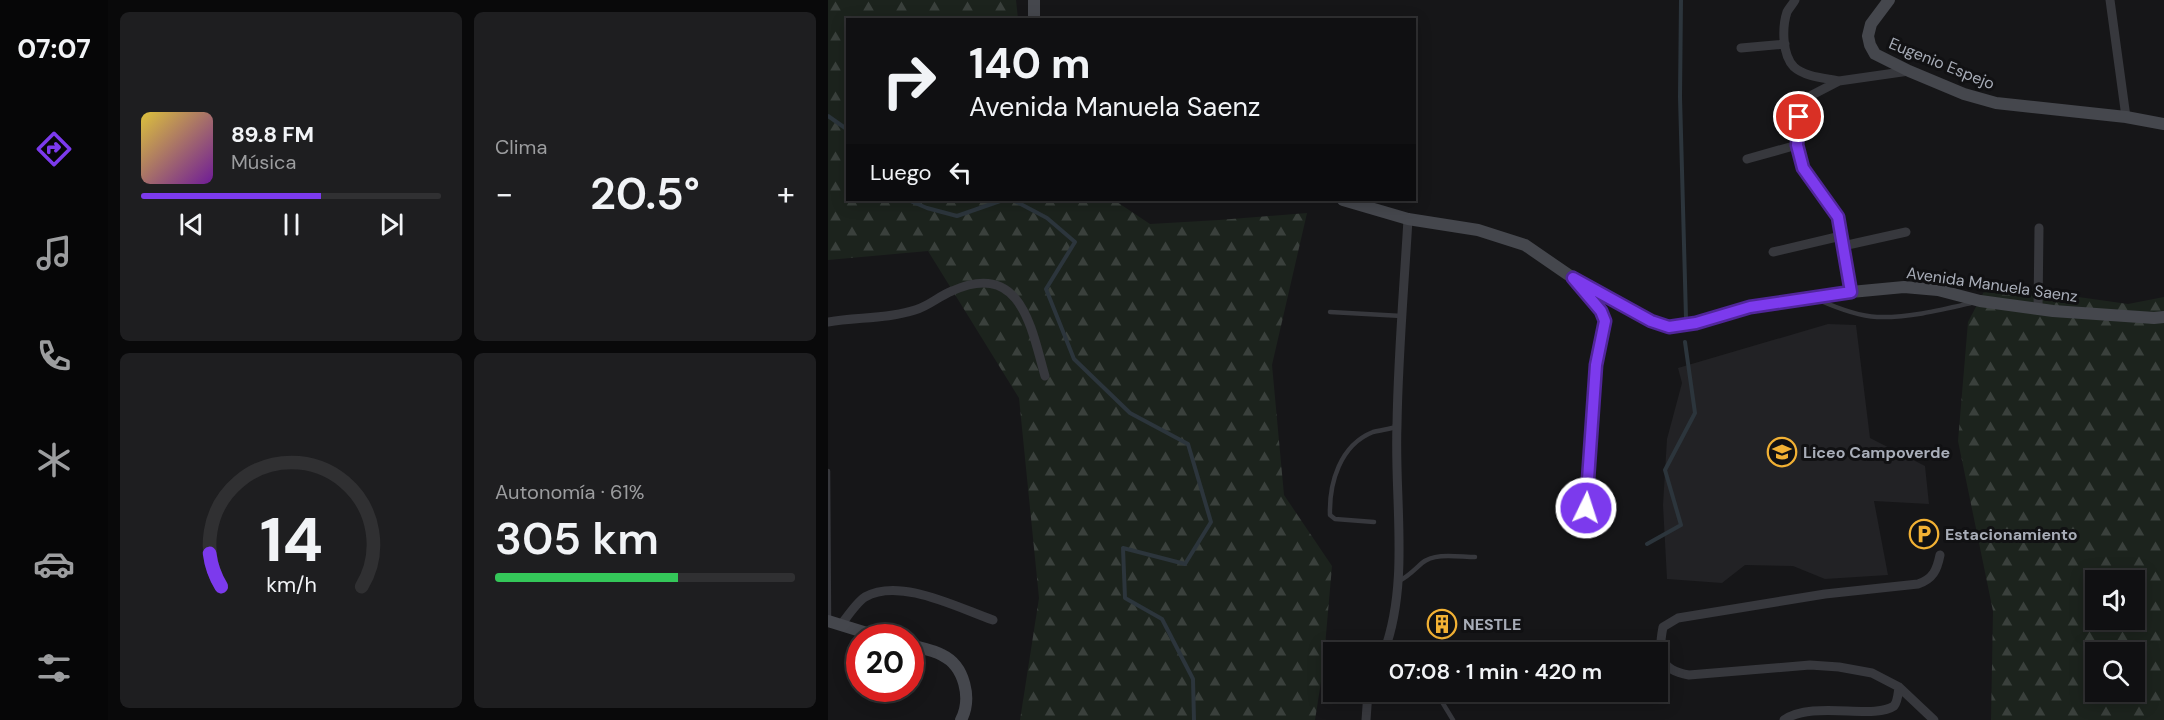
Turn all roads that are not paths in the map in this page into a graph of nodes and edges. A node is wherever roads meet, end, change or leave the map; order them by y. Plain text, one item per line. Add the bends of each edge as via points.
1 (1035, 0) edge
2 (1795, 0) edge
3 (1889, 0) edge
4 (2110, 0) edge
5 (1034, 18) edge
6 (1785, 44) junction
7 (1741, 48) dead end
8 (1909, 71) junction
9 (1839, 81) junction
10 (2126, 117) junction
11 (2164, 124) edge
12 (1797, 145) junction
13 (1747, 159) dead end
14 (1346, 201) edge
15 (1408, 219) junction
16 (2039, 228) dead end
17 (1906, 232) dead end
18 (1842, 241) junction
19 (1773, 252) dead end
20 (1573, 278) junction
21 (1851, 292) junction
22 (1814, 298) junction
23 (1980, 301) junction
24 (2038, 310) junction
25 (1330, 312) dead end
26 (1402, 316) junction
27 (2164, 317) edge
28 (828, 322) edge
29 (1045, 376) dead end
30 (1396, 427) junction
31 (828, 471) edge
32 (1586, 508) dead end
33 (1374, 522) dead end
34 (1940, 555) dead end
35 (1475, 557) dead end
36 (1398, 582) junction
37 (993, 620) dead end
38 (833, 622) edge
39 (1388, 642) edge
40 (924, 649) edge
41 (1899, 687) junction
42 (1367, 702) edge
43 (1442, 702) edge
44 (961, 720) edge
45 (1366, 720) edge
46 (1453, 720) edge
47 (1784, 720) edge
48 (1934, 720) edge

1 - 5 street
2 - 6 street via 1788,12
3 - 8 street, Eugenio Espejo via 1870,24 1870,45 1875,54
4 - 10 street
6 - 7 street
6 - 9 street via 1795,68
8 - 9 street
8 - 10 street, Eugenio Espejo via 1996,103
9 - 12 street via 1804,103
10 - 11 street, Eugenio Espejo
12 - 13 street
12 - 18 street via 1803,168 1838,217
14 - 15 street, Avenida Manuela Saenz
15 - 20 street, Avenida Manuela Saenz via 1478,230 1525,245
15 - 26 street
16 - 24 street
17 - 18 street
18 - 19 street
18 - 21 street
20 - 22 street, Avenida Manuela Saenz via 1669,327 1750,307
20 - 32 lane via 1605,321 1596,365
21 - 22 street, Avenida Manuela Saenz
21 - 23 street, Avenida Manuela Saenz via 1904,287 1938,290
22 - 23 lane via 1839,309 1877,317 1932,312
23 - 24 street, Avenida Manuela Saenz
24 - 27 street, Avenida Manuela Saenz
25 - 26 lane
26 - 30 street
28 - 29 street via 916,310 951,291 992,283 1012,293 1028,318
30 - 33 lane via 1372,433 1352,446 1329,494 1330,515 1335,519
30 - 36 street
31 - 38 lane
34 - 41 street via 1934,575 1918,584 1702,613 1678,618 1663,627 1659,649 1667,667 1678,673 1810,665 1872,673
35 - 36 lane via 1428,559
36 - 39 street
37 - 38 street via 899,590 863,598
40 - 44 street via 944,655 957,669 967,700
41 - 47 street via 1893,708 1883,714 1811,713
41 - 48 street
42 - 45 street
43 - 46 lane

